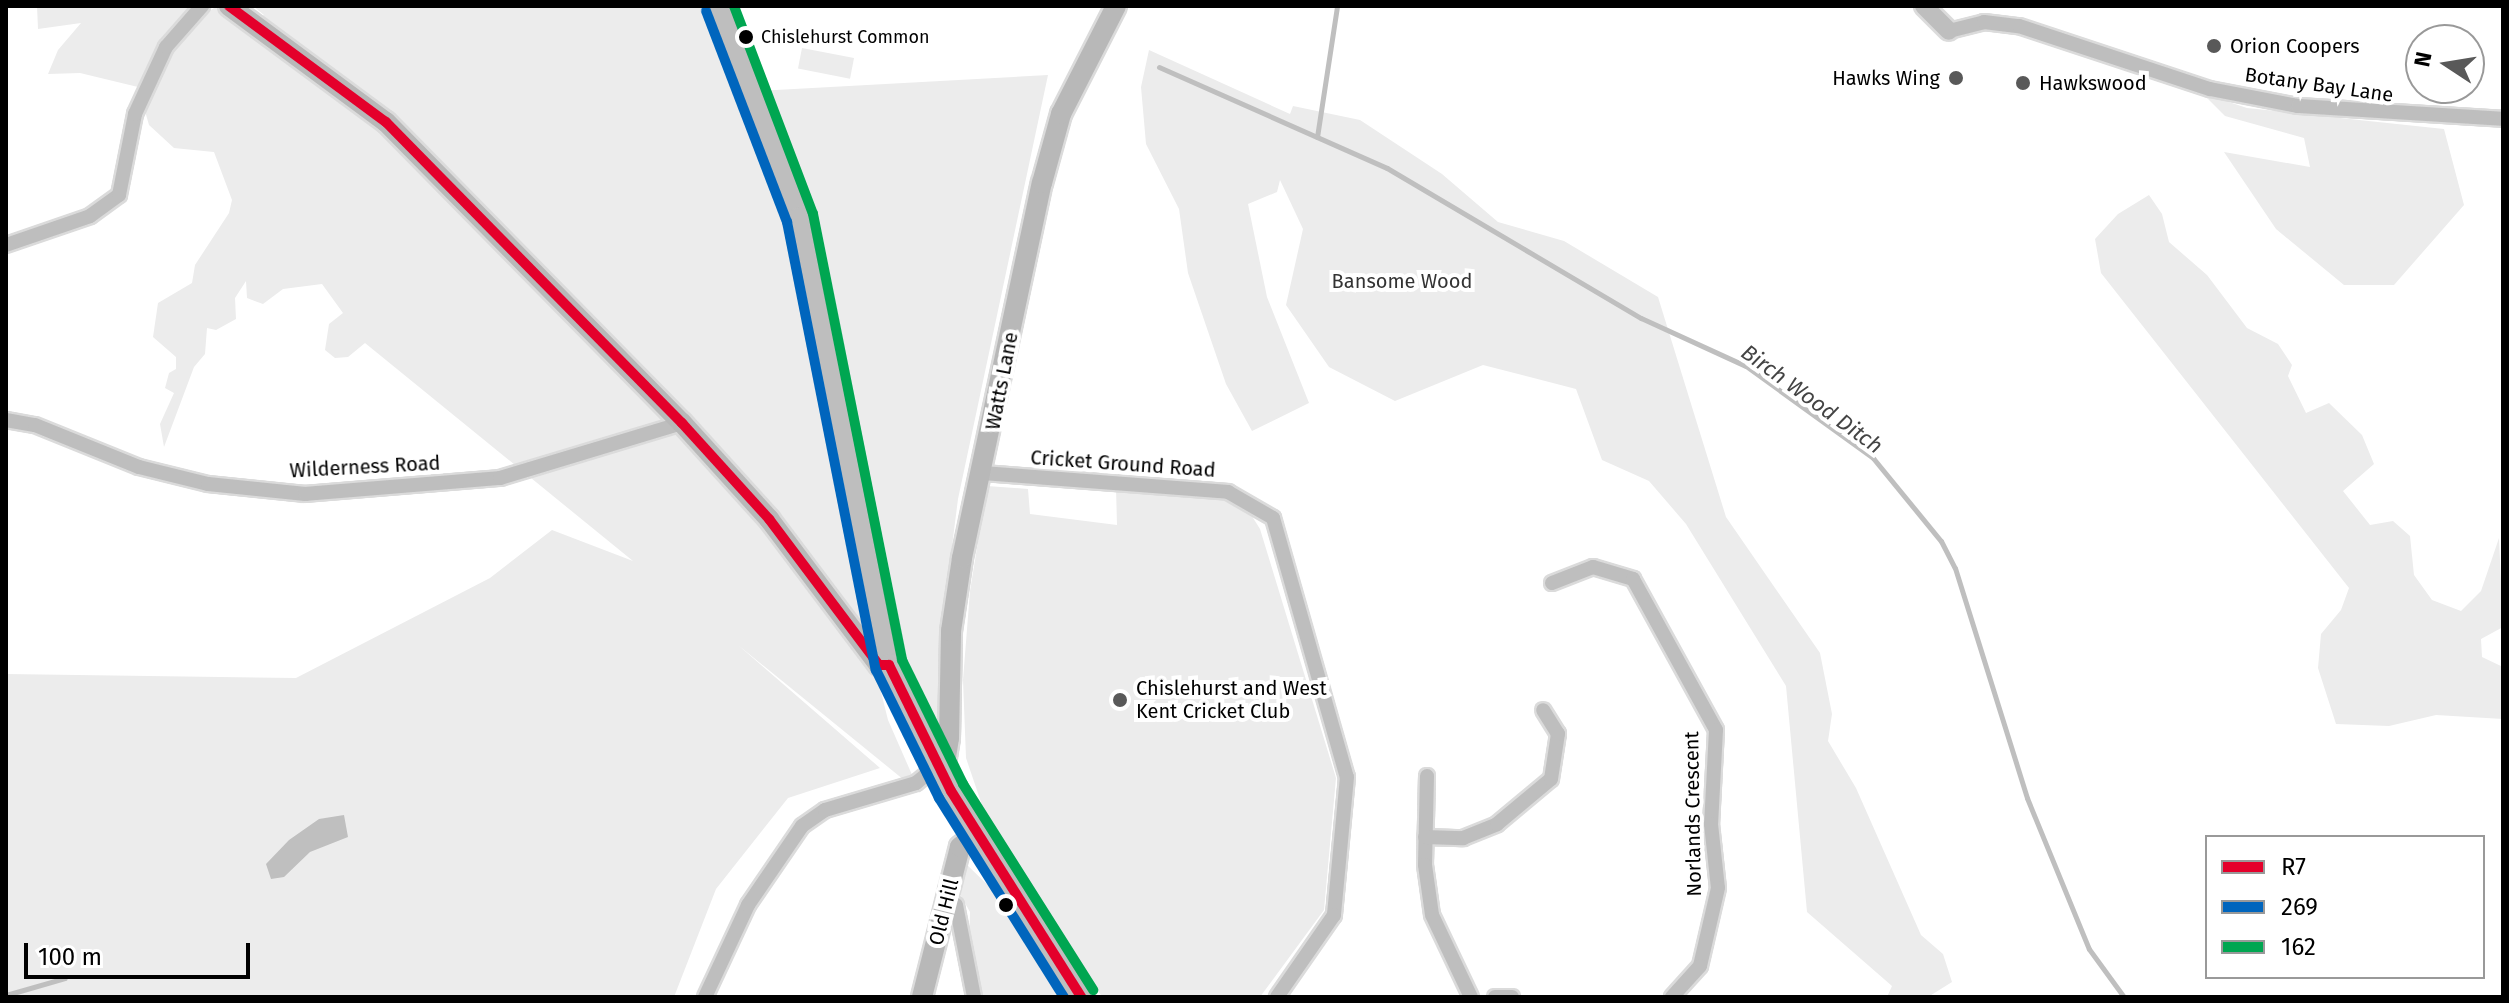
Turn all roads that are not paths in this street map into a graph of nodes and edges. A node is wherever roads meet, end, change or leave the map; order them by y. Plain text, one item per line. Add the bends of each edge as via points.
1 (202, 6) edge
2 (229, 6) edge
3 (719, 6) edge
4 (1116, 6) edge
5 (1924, 6) edge
6 (1949, 31) joint
7 (2503, 119) edge
8 (6, 245) edge
9 (6, 420) edge
10 (682, 423) junction
11 (983, 473) junction
12 (1552, 583) dead end
13 (889, 665) junction
14 (1543, 710) dead end
15 (937, 766) junction
16 (1427, 776) dead end
17 (976, 833) junction
18 (1425, 837) junction
19 (947, 900) junction
20 (705, 997) edge
21 (922, 997) edge
22 (974, 997) edge
23 (1081, 997) edge
24 (1277, 997) edge
25 (1471, 997) edge
26 (1495, 997) edge
27 (1512, 997) edge
28 (1672, 997) edge

1 - 8 street via 166,47 135,114 119,195 90,216
2 - 10 main road via 386,122
3 - 13 main road via 800,218
4 - 11 main road, Watts Lane via 1061,114
5 - 6 street
6 - 7 street, Botany Bay Lane via 1984,22 2019,26 2210,89 2298,106
9 - 10 street, Wilderness Road via 35,425 139,467 208,484 305,494 500,478
10 - 13 main road via 769,519 879,665
11 - 15 main road, Watts Lane via 951,631 946,757
11 - 24 street, Cricket Ground Road via 1228,492 1273,518 1347,777 1334,915
12 - 28 street, Norlands Crescent via 1593,567 1633,579 1716,730 1711,824 1718,888 1700,966
13 - 15 main road
14 - 18 street via 1558,734 1551,779 1497,824 1463,838
15 - 17 main road
15 - 20 street via 916,783 825,810 802,826 748,905
16 - 18 street
17 - 19 main road, Old Hill via 960,847
17 - 23 main road
18 - 25 street via 1432,915
19 - 21 main road, Old Hill
19 - 22 street via 956,905
26 - 27 street

